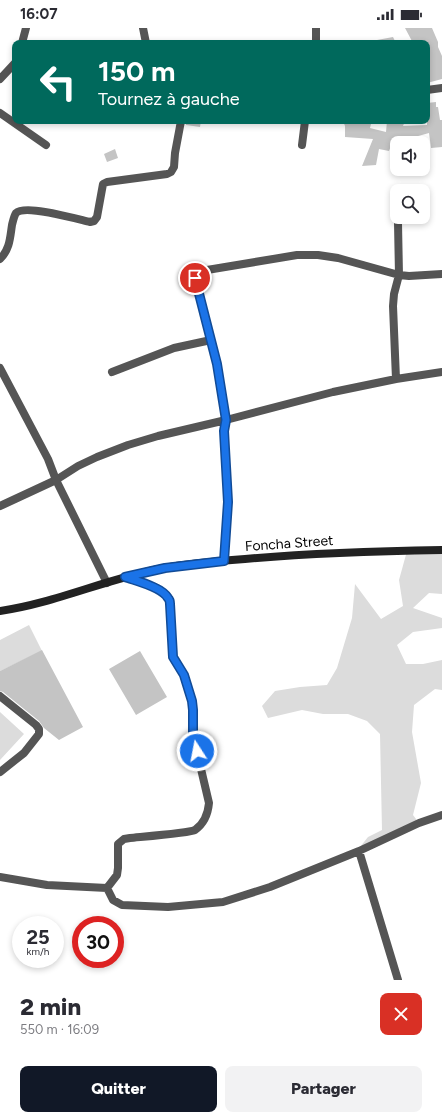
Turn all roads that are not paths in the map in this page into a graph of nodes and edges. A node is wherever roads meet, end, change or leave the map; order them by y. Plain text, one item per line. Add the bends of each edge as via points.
1 (26, 28) edge
2 (143, 28) edge
3 (316, 28) edge
4 (23, 40) edge
5 (145, 40) edge
6 (316, 40) edge
7 (12, 66) edge
8 (0, 79) edge
9 (442, 88) edge
10 (430, 90) edge
11 (0, 113) edge
12 (12, 121) edge
13 (16, 124) edge
14 (180, 124) edge
15 (305, 124) edge
16 (46, 145) dead end
17 (302, 145) dead end
18 (398, 224) edge
19 (0, 259) edge
20 (442, 274) edge
21 (399, 276) junction
22 (211, 340) junction
23 (0, 368) edge
24 (112, 372) dead end
25 (442, 372) edge
26 (396, 379) junction
27 (226, 420) junction
28 (56, 480) junction
29 (0, 506) edge
30 (442, 550) edge
31 (224, 561) junction
32 (125, 577) junction
33 (107, 583) junction
34 (0, 611) edge
35 (0, 696) edge
36 (0, 772) edge
37 (442, 815) edge
38 (358, 852) junction
39 (0, 877) edge
40 (107, 888) junction
41 (398, 980) edge

1 - 4 street
2 - 5 street
3 - 6 street
7 - 8 street
9 - 10 street
11 - 12 street
13 - 16 street
14 - 19 street via 171,172 103,184 98,217 94,221 43,211 16,213 9,246
15 - 17 street
18 - 21 street
20 - 21 street
21 - 22 street via 338,258 318,255 296,255 201,271 196,273 195,278
21 - 26 street via 393,306
22 - 24 street via 174,348
22 - 27 street
23 - 28 street via 48,459
25 - 26 street
26 - 27 street via 333,392
27 - 28 street via 128,444 85,463
27 - 31 street via 224,431 228,502
28 - 29 street
28 - 33 street
30 - 31 main road, Foncha Street via 287,555
31 - 32 main road, Foncha Street via 165,568
32 - 33 main road, Foncha Street
32 - 40 street via 157,588 168,597 173,657 184,675 192,701 193,735 209,803 208,813 194,831 124,839 118,844 117,876
33 - 34 main road, Foncha Street via 51,600
35 - 36 street via 36,725 39,734 24,753
37 - 38 street
38 - 40 street via 270,887 224,902 168,907 122,905 113,900
38 - 41 street
39 - 40 street via 54,885

